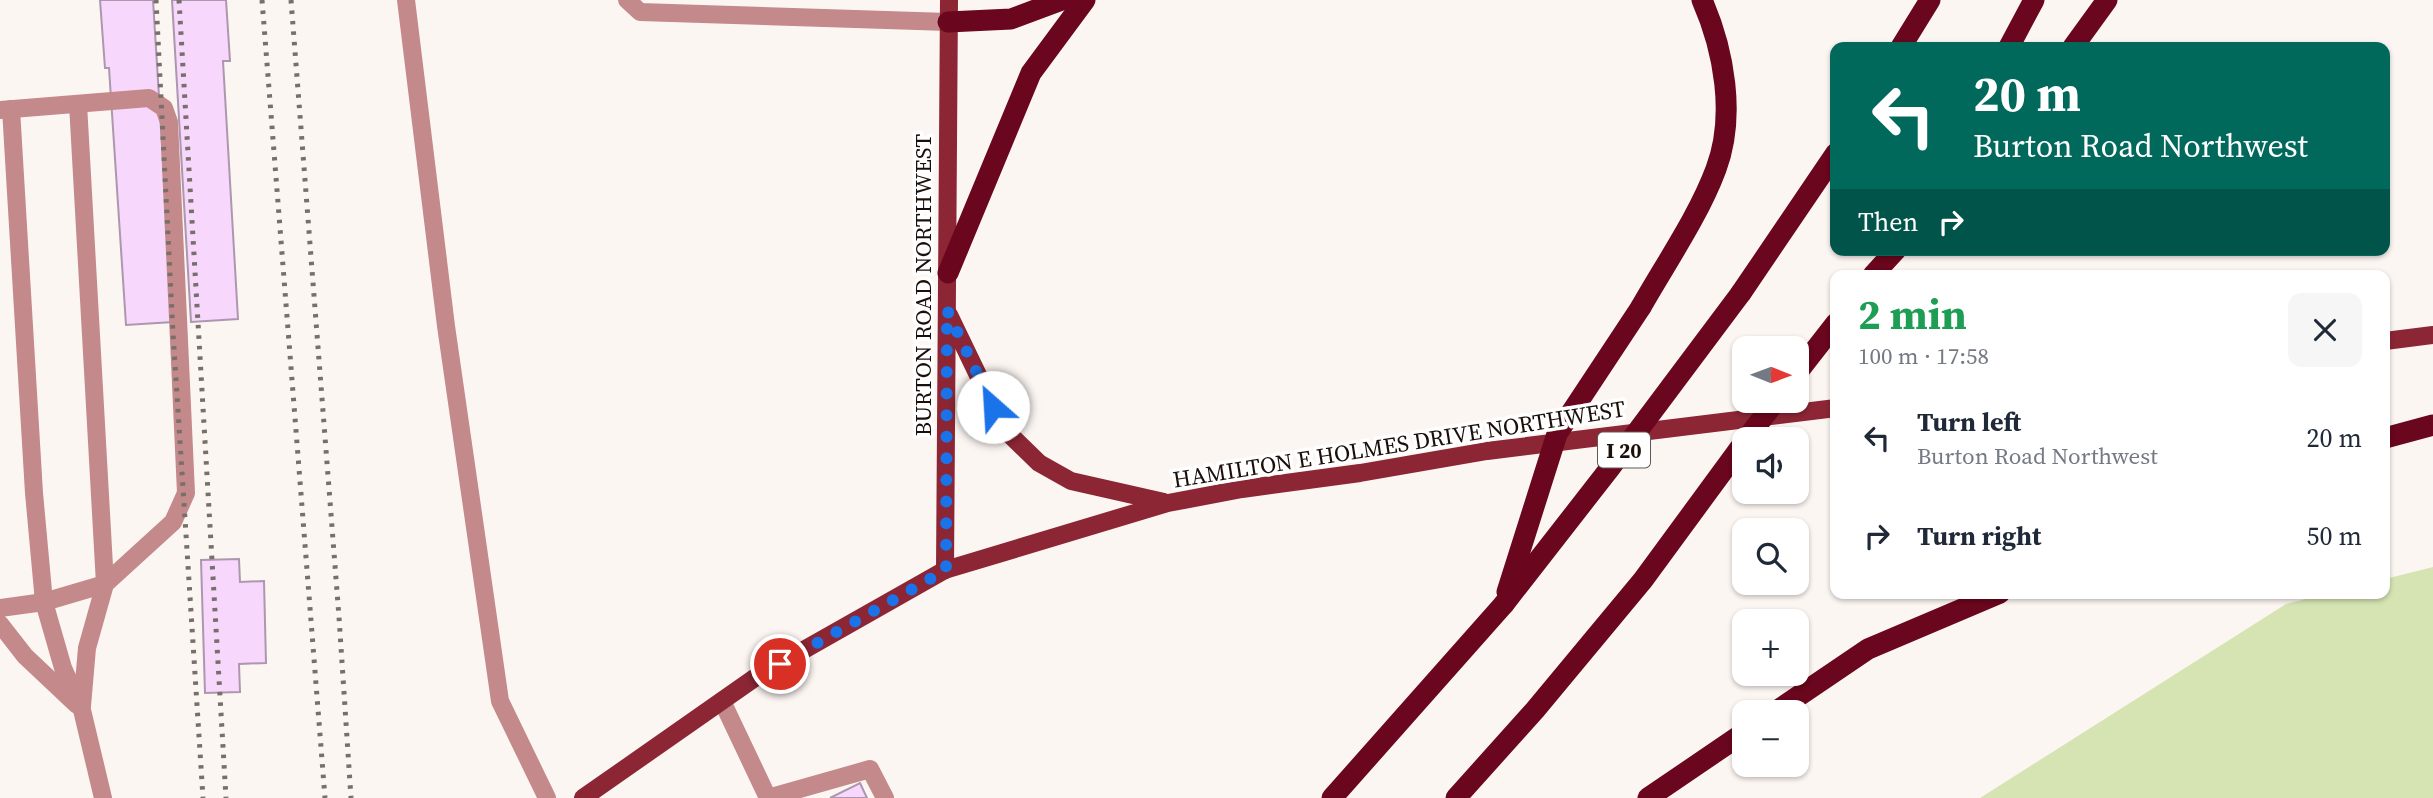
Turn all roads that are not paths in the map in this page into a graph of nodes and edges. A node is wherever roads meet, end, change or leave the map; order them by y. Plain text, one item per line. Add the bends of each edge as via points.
1 (406, 0) edge
2 (627, 0) edge
3 (949, 0) edge
4 (1062, 0) edge
5 (1085, 0) edge
6 (1702, 0) edge
7 (1930, 0) edge
8 (2034, 0) edge
9 (2107, 0) edge
10 (948, 22) junction
11 (1905, 42) edge
12 (2012, 42) edge
13 (2077, 42) edge
14 (78, 104) junction
15 (6, 110) edge
16 (1830, 162) edge
17 (1890, 256) edge
18 (1878, 270) edge
19 (948, 273) junction
20 (947, 310) junction
21 (1830, 331) edge
22 (2433, 335) edge
23 (2390, 340) edge
24 (1810, 356) edge
25 (1830, 409) edge
26 (1766, 413) edge
27 (2433, 425) edge
28 (1755, 427) edge
29 (2390, 437) edge
30 (1732, 458) edge
31 (1168, 503) junction
32 (946, 570) junction
33 (105, 584) junction
34 (1986, 599) edge
35 (44, 601) junction
36 (1504, 604) junction
37 (0, 608) edge
38 (0, 624) edge
39 (1792, 700) edge
40 (722, 701) junction
41 (82, 710) junction
42 (1732, 741) edge
43 (103, 798) edge
44 (547, 798) edge
45 (583, 798) edge
46 (768, 798) edge
47 (885, 798) edge
48 (1332, 798) edge
49 (1456, 798) edge
50 (1648, 798) edge

1 - 44 lane via 446,326 500,701
2 - 10 lane via 640,12
3 - 10 main road, BURTON ROAD NORTHWEST
4 - 10 highway via 1012,19
5 - 19 highway via 1031,73
6 - 36 highway, bridge via 1723,76 1726,117 1718,166 1641,307 1557,434
7 - 11 highway
8 - 12 highway
9 - 13 highway
10 - 19 main road, BURTON ROAD NORTHWEST
14 - 15 lane
14 - 33 lane
14 - 33 lane via 149,98 164,108 169,122 186,493 173,522
15 - 35 lane
16 - 36 highway, I 20, bridge via 1741,293
17 - 18 highway
19 - 20 main road, BURTON ROAD NORTHWEST
20 - 31 main road via 1004,429 1039,463 1071,481
20 - 32 main road, BURTON ROAD NORTHWEST
21 - 24 highway
22 - 23 main road
25 - 31 main road, HAMILTON E HOLMES DRIVE NORTHWEST via 1487,451
26 - 28 highway, bridge
27 - 29 highway
30 - 49 highway via 1643,580
31 - 32 main road, HAMILTON E HOLMES DRIVE NORTHWEST
32 - 40 main road, HAMILTON E HOLMES DRIVE NORTHWEST via 756,677
33 - 35 lane
33 - 41 lane via 87,648
34 - 39 highway via 1868,649
35 - 37 lane
35 - 41 lane
36 - 48 highway, I 20
38 - 41 lane via 25,656
40 - 45 main road, HAMILTON E HOLMES DRIVE NORTHWEST
40 - 46 lane
41 - 43 lane
42 - 50 highway
46 - 47 lane via 870,769

